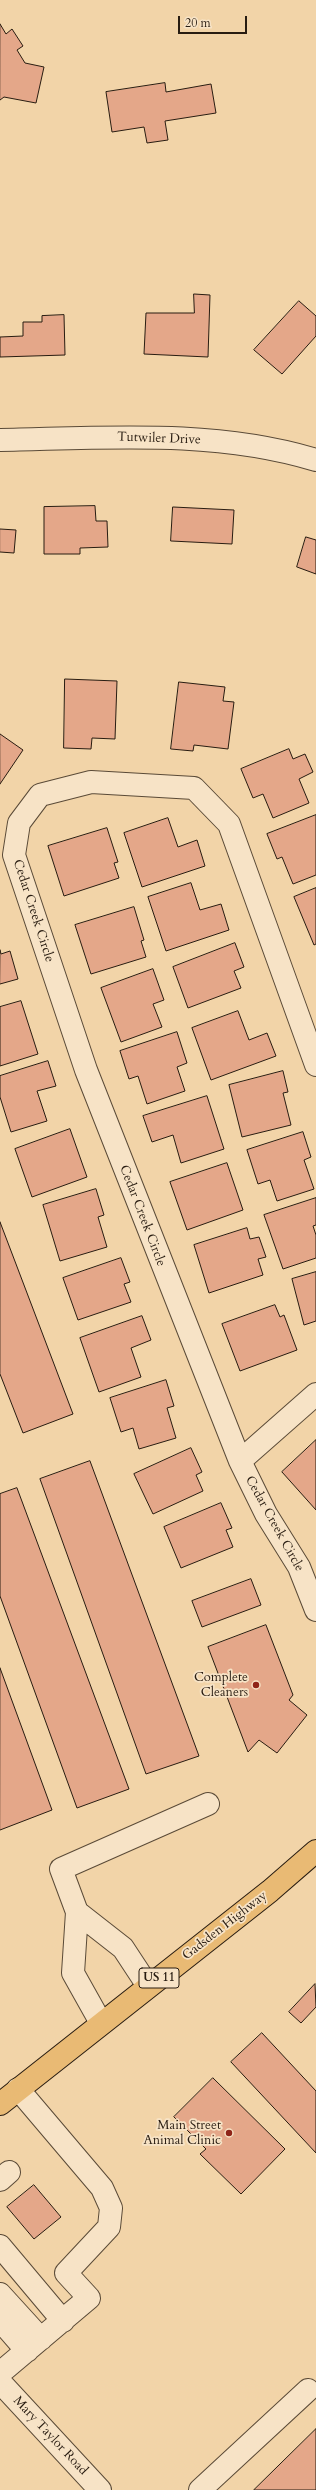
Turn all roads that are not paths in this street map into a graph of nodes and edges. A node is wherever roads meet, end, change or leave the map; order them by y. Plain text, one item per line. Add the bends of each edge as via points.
1 (0, 440) edge
2 (316, 460) edge
3 (316, 1065) edge
4 (316, 1394) edge
5 (240, 1461) junction
6 (316, 1610) edge
7 (208, 1804) dead end
8 (316, 1851) edge
9 (77, 1912) junction
10 (148, 1986) junction
11 (101, 2023) junction
12 (18, 2089) junction
13 (0, 2104) edge
14 (0, 2246) edge
15 (0, 2294) edge
16 (0, 2320) edge
17 (63, 2321) junction
18 (34, 2345) junction
19 (0, 2373) edge
20 (0, 2382) edge
21 (308, 2390) dead end
22 (100, 2490) edge
23 (200, 2490) edge

1 - 2 street, Tutwiler Drive via 158,437 242,443
3 - 5 street, Cedar Creek Circle via 228,824 194,788 90,782 40,795 19,823 14,855 86,1070
4 - 5 street, Cedar Creek Circle
5 - 6 street, Cedar Creek Circle via 266,1514 299,1567
7 - 9 street via 61,1868
8 - 10 main road, Gadsden Highway / US 11 via 270,1891
9 - 10 street via 123,1948
9 - 11 street via 73,1973
10 - 11 main road, Gadsden Highway / US 11
11 - 12 main road, Gadsden Highway / US 11
12 - 13 main road, Gadsden Highway / US 11
12 - 17 street via 102,2188 111,2208 109,2227 66,2273 89,2298
14 - 17 street
15 - 18 street
16 - 18 street
17 - 18 street
18 - 19 street
20 - 22 street, Mary Taylor Road
21 - 23 street

